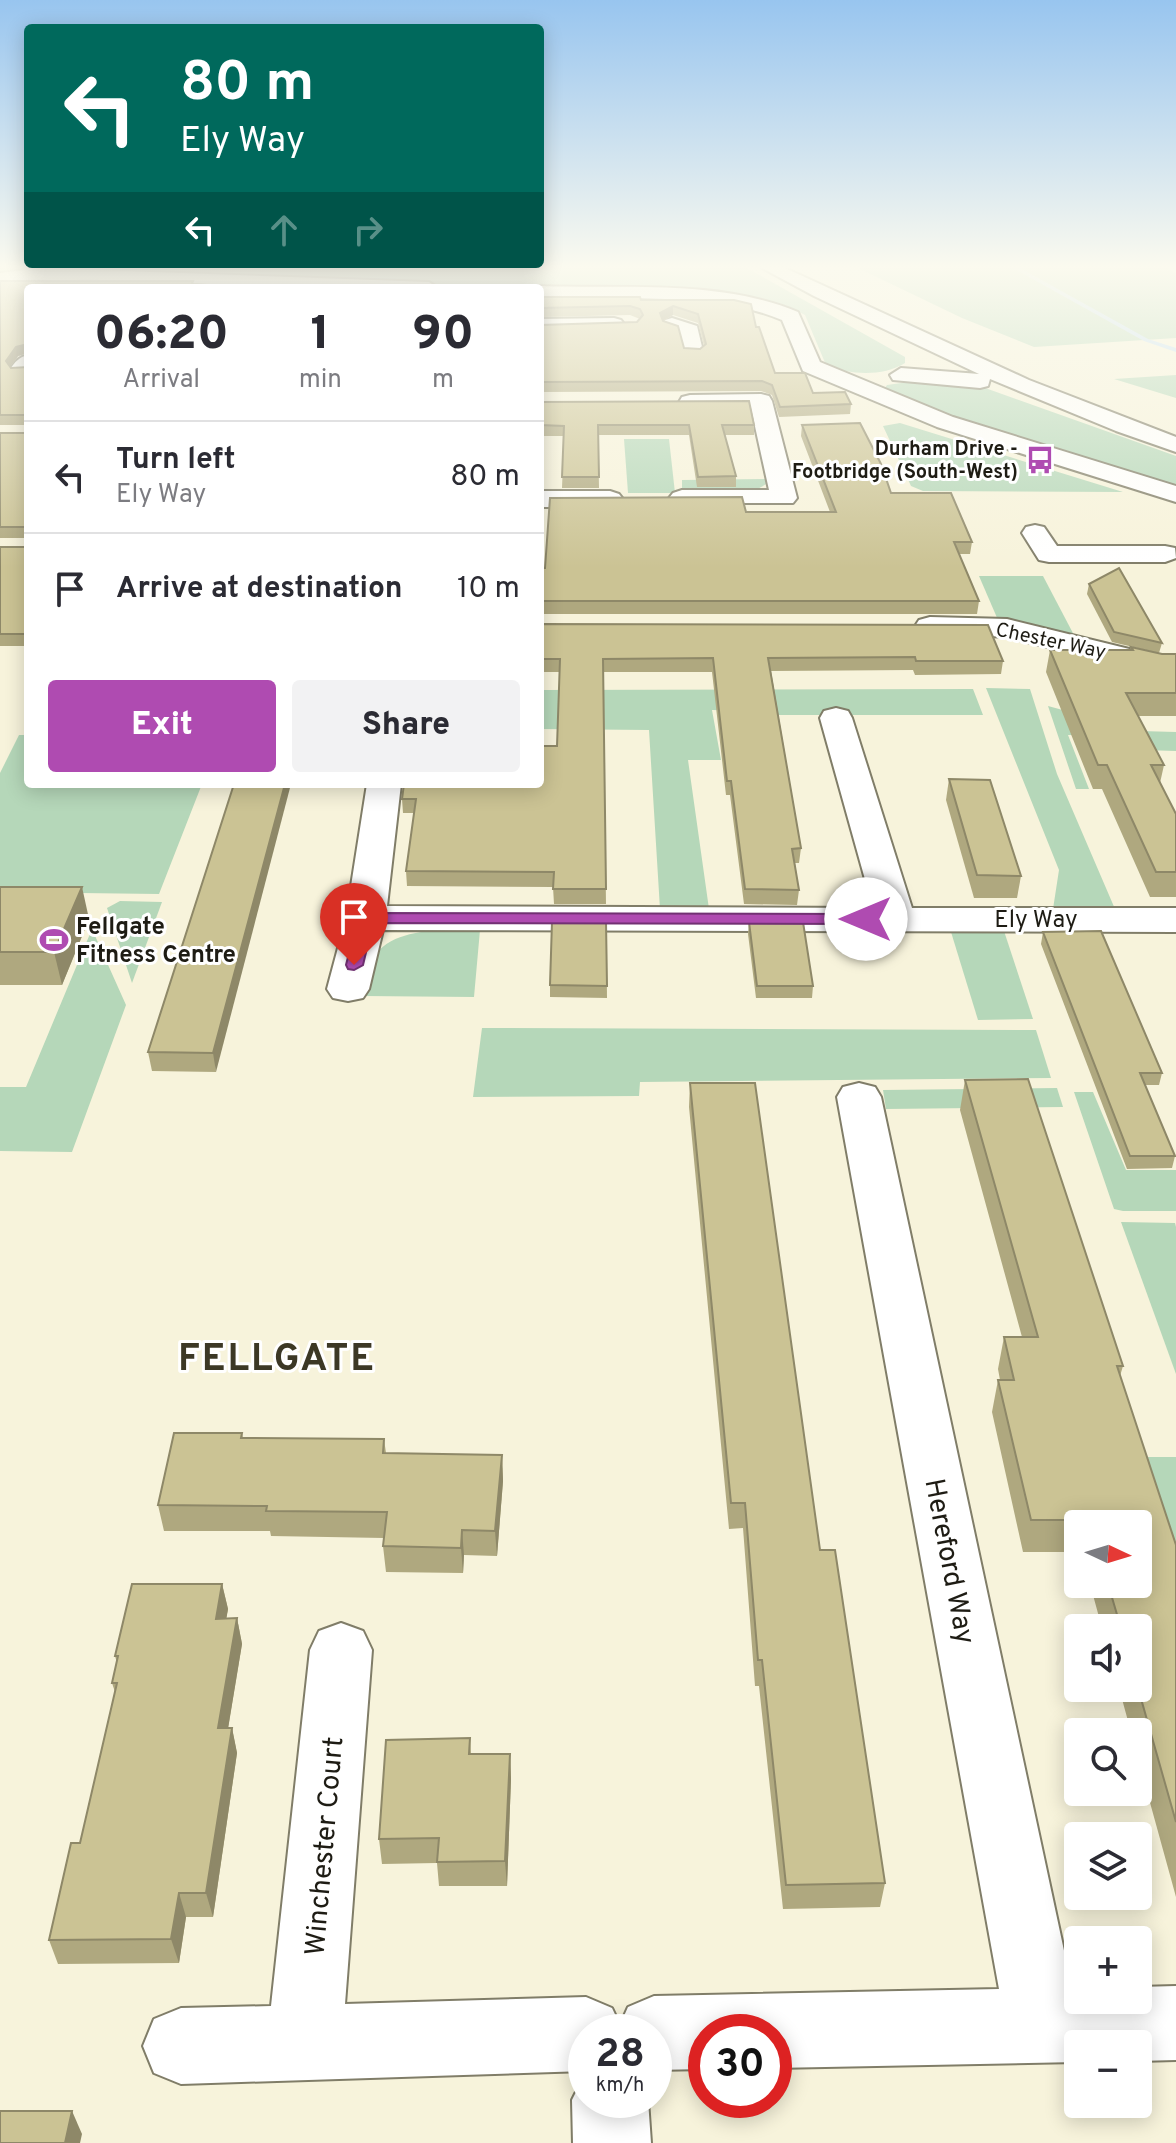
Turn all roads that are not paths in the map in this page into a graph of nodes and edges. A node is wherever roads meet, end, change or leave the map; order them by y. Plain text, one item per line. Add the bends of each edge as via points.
1 (815, 368) edge
2 (910, 368) edge
3 (982, 368) edge
4 (1031, 368) edge
5 (901, 375) junction
6 (843, 382) junction
7 (662, 402) edge
8 (1060, 402) junction
9 (913, 411) junction
10 (883, 420) dead end
11 (1176, 423) edge
12 (797, 426) dead end
13 (767, 427) junction
14 (1176, 445) edge
15 (1176, 494) edge
16 (544, 499) edge
17 (1035, 533) dead end
18 (1172, 560) edge
19 (902, 626) edge
20 (1176, 664) edge
21 (836, 718) dead end
22 (383, 788) edge
23 (366, 918) junction
24 (896, 919) junction
25 (1171, 931) edge
26 (348, 989) dead end
27 (859, 1097) dead end
28 (341, 1650) dead end
29 (1176, 2023) edge
30 (1043, 2025) junction
31 (672, 2033) edge
32 (568, 2035) edge
33 (305, 2042) junction
34 (181, 2046) dead end
35 (611, 2118) edge
36 (612, 2143) edge

1 - 6 main road
2 - 5 main road
3 - 8 main road
4 - 11 main road
5 - 6 main road
5 - 8 main road via 965,378
6 - 9 main road
7 - 13 main road via 761,401
8 - 14 main road
9 - 10 main road
9 - 15 main road
12 - 13 main road
13 - 16 main road via 784,498
17 - 18 main road via 1049,554
19 - 20 main road, Chester Way via 1007,628 1158,665
21 - 24 main road
22 - 23 main road
23 - 24 main road, Ely Way
23 - 26 main road
24 - 25 main road, Ely Way
27 - 30 main road, Hereford Way
28 - 33 main road, Winchester Court
29 - 30 main road
30 - 31 main road
32 - 33 main road
33 - 34 main road
35 - 36 main road

